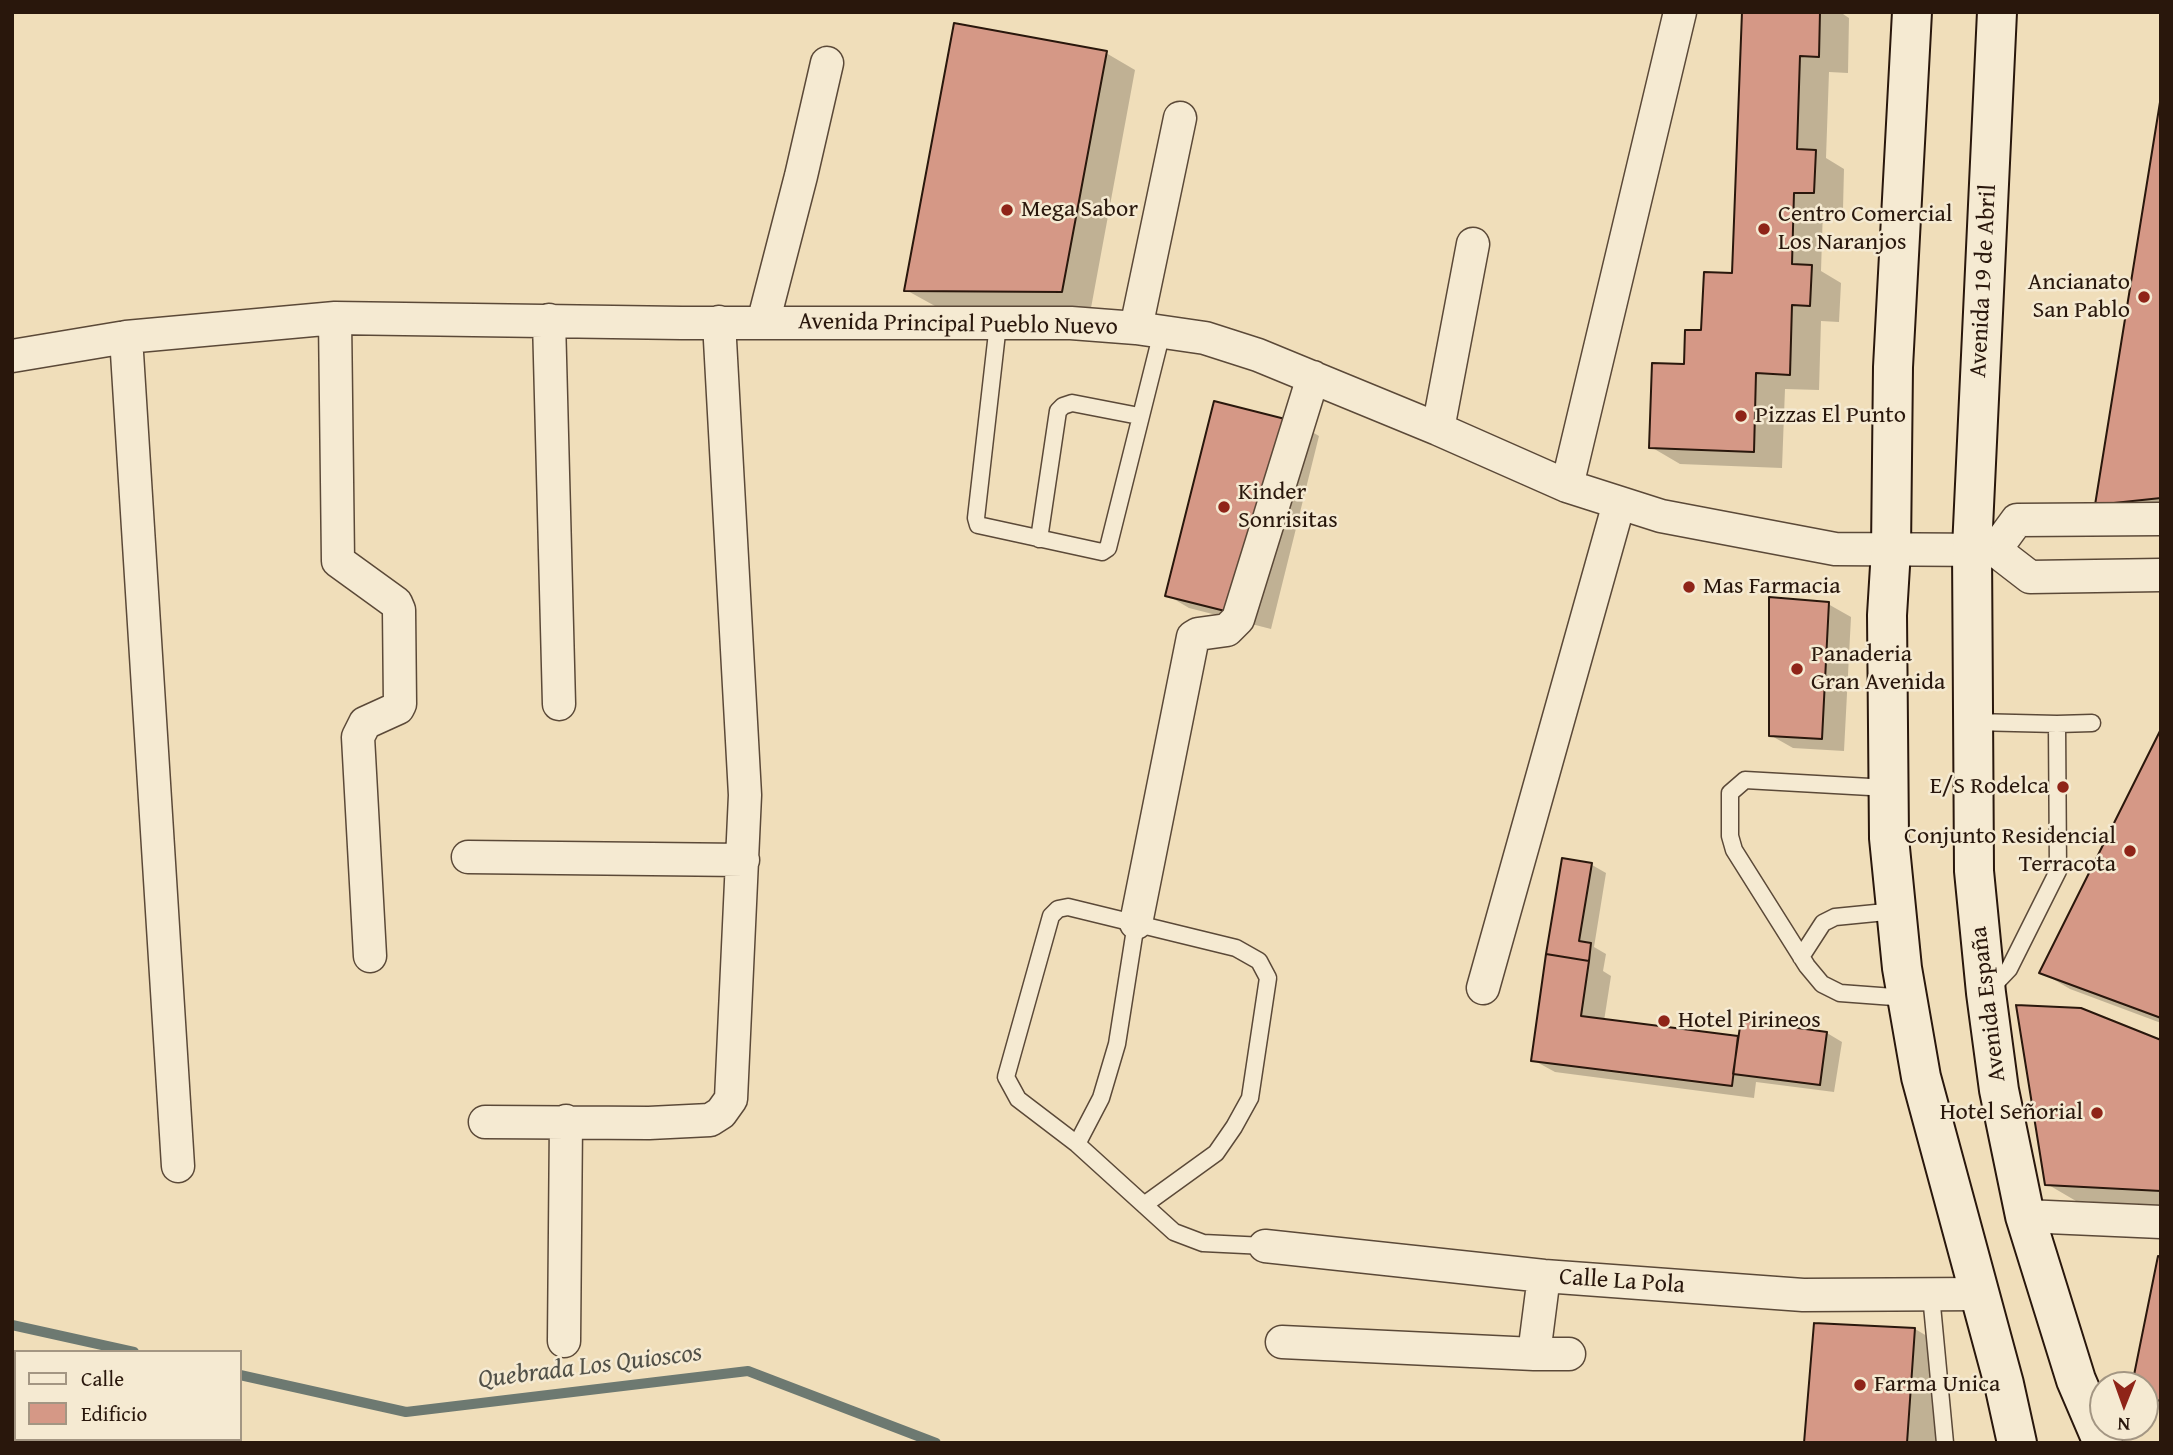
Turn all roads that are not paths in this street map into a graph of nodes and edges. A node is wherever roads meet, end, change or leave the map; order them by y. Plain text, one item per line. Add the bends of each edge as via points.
1 (1679, 12) edge
2 (1912, 12) edge
3 (1997, 12) edge
4 (827, 63) dead end
5 (1180, 118) dead end
6 (1473, 244) dead end
7 (335, 318) junction
8 (549, 320) junction
9 (719, 322) junction
10 (763, 323) junction
11 (998, 324) junction
12 (1149, 330) junction
13 (125, 337) junction
14 (12, 356) edge
15 (1313, 377) junction
16 (1139, 416) junction
17 (1438, 429) junction
18 (1567, 486) junction
19 (1619, 503) junction
20 (2161, 519) edge
21 (1039, 539) junction
22 (1983, 549) junction
23 (1891, 550) junction
24 (2161, 575) edge
25 (559, 704) dead end
26 (1973, 722) junction
27 (2092, 723) dead end
28 (2057, 724) junction
29 (1888, 788) junction
30 (468, 857) dead end
31 (743, 860) junction
32 (1896, 911) junction
33 (1136, 923) junction
34 (370, 956) dead end
35 (1801, 957) junction
36 (1483, 988) dead end
37 (1986, 993) junction
38 (1907, 998) junction
39 (566, 1121) junction
40 (485, 1122) dead end
41 (1077, 1143) junction
42 (178, 1166) dead end
43 (1144, 1205) junction
44 (2025, 1216) junction
45 (2161, 1222) edge
46 (1265, 1246) joint
47 (1544, 1276) junction
48 (1980, 1294) junction
49 (1931, 1295) junction
50 (564, 1341) dead end
51 (1282, 1342) dead end
52 (1534, 1354) junction
53 (1569, 1354) dead end
54 (1945, 1443) edge
55 (2017, 1443) edge
56 (2103, 1443) edge

1 - 18 street
2 - 23 main road via 1893,367
3 - 22 main road, Avenida 19 de Abril
4 - 10 street
5 - 12 street
6 - 17 street
7 - 8 street, Avenida Principal Pueblo Nuevo
7 - 13 street, Avenida Principal Pueblo Nuevo
7 - 34 street via 338,561 396,603 399,610 400,704 365,723 358,737
8 - 9 street, Avenida Principal Pueblo Nuevo
8 - 25 street
9 - 10 street, Avenida Principal Pueblo Nuevo
9 - 31 street via 745,795
10 - 11 street, Avenida Principal Pueblo Nuevo
11 - 12 street, Avenida Principal Pueblo Nuevo via 1071,323
11 - 21 lane via 976,518 978,525
12 - 15 street, Avenida Principal Pueblo Nuevo via 1205,338
12 - 16 lane
13 - 14 street, Avenida Principal Pueblo Nuevo
13 - 42 street
15 - 17 street, Avenida Principal Pueblo Nuevo
15 - 33 street via 1238,619 1227,630 1193,637
16 - 21 lane via 1108,548 1102,552
16 - 21 lane via 1072,403 1058,411
17 - 18 street, Avenida Principal Pueblo Nuevo
18 - 19 street, Avenida Principal Pueblo Nuevo
19 - 23 street, Avenida Principal Pueblo Nuevo via 1661,516 1835,549
19 - 36 street
20 - 22 street via 2017,520
22 - 23 street, Avenida Principal Pueblo Nuevo
22 - 24 street via 2031,577
22 - 26 main road, Avenida España
23 - 29 main road
26 - 28 lane
26 - 37 main road, Avenida España via 1974,872
27 - 28 lane
28 - 37 lane via 2058,871 2009,969
29 - 32 main road
29 - 35 lane via 1745,780 1730,793 1734,850
30 - 31 street
31 - 39 street via 731,1099 710,1119
32 - 35 lane via 1823,923
32 - 38 main road
33 - 41 lane via 1117,1044 1101,1098
33 - 41 lane via 1068,907 1051,916 1006,1077 1018,1100
33 - 43 lane via 1236,948 1259,961 1268,978 1250,1098 1234,1128 1216,1153
35 - 38 lane via 1822,984 1840,993
37 - 44 main road, Avenida España via 1998,1090
38 - 48 main road via 1924,1090
39 - 40 street
39 - 50 street
41 - 43 lane
43 - 46 lane via 1174,1232 1203,1243
44 - 45 street
44 - 56 main road, Avenida España via 2076,1380
46 - 47 street, Calle La Pola
47 - 49 street, Calle La Pola via 1803,1295
47 - 52 street
48 - 49 street, Calle La Pola
48 - 55 main road
49 - 54 lane
51 - 52 street
52 - 53 street

